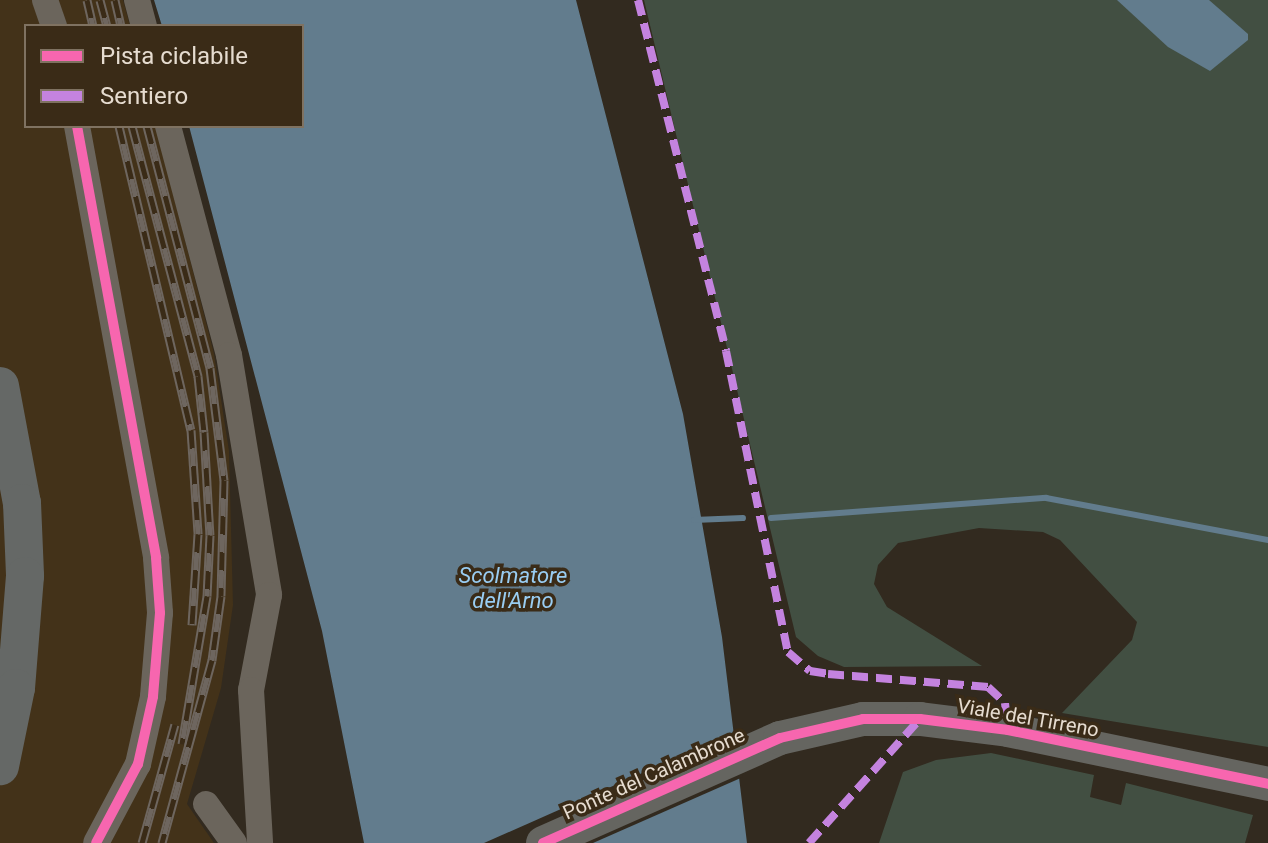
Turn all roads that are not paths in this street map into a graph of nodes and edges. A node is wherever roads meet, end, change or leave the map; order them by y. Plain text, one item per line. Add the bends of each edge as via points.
1 (45, 0) edge
2 (137, 0) edge
3 (53, 24) edge
4 (143, 24) edge
5 (77, 128) edge
6 (169, 128) edge
7 (0, 386) edge
8 (780, 738) joint
9 (0, 766) edge
10 (1268, 784) edge
11 (206, 804) dead end
12 (96, 843) edge
13 (234, 843) edge
14 (260, 843) edge
15 (543, 843) edge

1 - 3 street
2 - 4 street
5 - 12 street via 156,558 160,613 153,697 138,764
6 - 14 street via 229,355 269,595 251,690
7 - 9 highway via 22,503 25,576 16,688
8 - 10 main road, Viale del Tirreno via 863,719 920,719 1008,730
8 - 15 main road, Ponte del Calambrone
11 - 13 street

